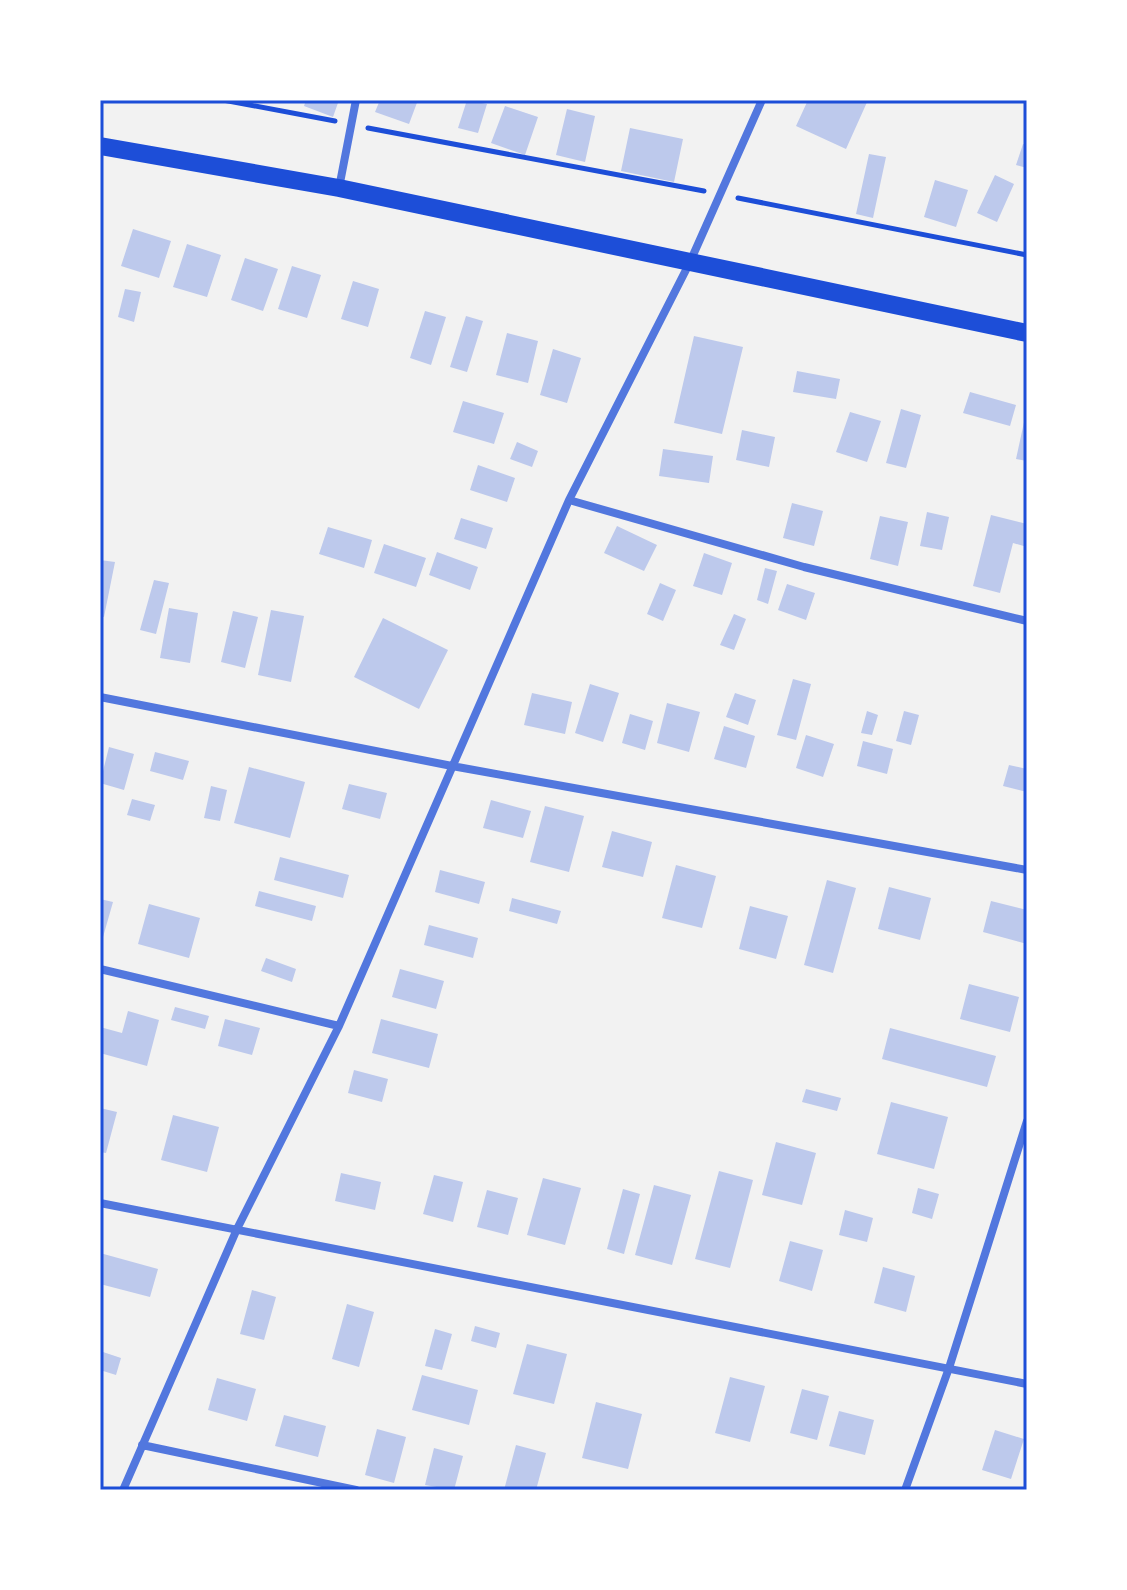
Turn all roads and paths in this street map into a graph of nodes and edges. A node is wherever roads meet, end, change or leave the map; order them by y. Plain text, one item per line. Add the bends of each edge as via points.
1 (223, 100) edge
2 (356, 100) edge
3 (762, 100) edge
4 (351, 124) junction
5 (100, 146) edge
6 (339, 188) junction
7 (721, 194) junction
8 (1027, 255) edge
9 (690, 262) junction
10 (1027, 332) edge
11 (569, 500) junction
12 (1027, 621) edge
13 (100, 697) edge
14 (452, 766) junction
15 (1027, 870) edge
16 (100, 969) edge
17 (339, 1026) junction
18 (1027, 1121) edge
19 (1024, 1140) edge
20 (100, 1203) edge
21 (237, 1229) junction
22 (949, 1368) junction
23 (1027, 1384) edge
24 (142, 1445) junction
25 (123, 1490) edge
26 (356, 1490) edge
27 (905, 1490) edge

1 - 4 path
2 - 4 street
3 - 7 street
4 - 6 street
4 - 7 path
5 - 6 main road
6 - 9 main road
7 - 8 path
7 - 9 street
9 - 10 main road
9 - 11 street
11 - 12 street via 804,567
11 - 14 street
13 - 14 street
14 - 15 street
14 - 17 street
16 - 17 street
17 - 21 street
18 - 19 street
19 - 22 street
20 - 21 street
21 - 22 street
21 - 24 street
22 - 23 street
22 - 27 street
24 - 25 street
24 - 26 street

